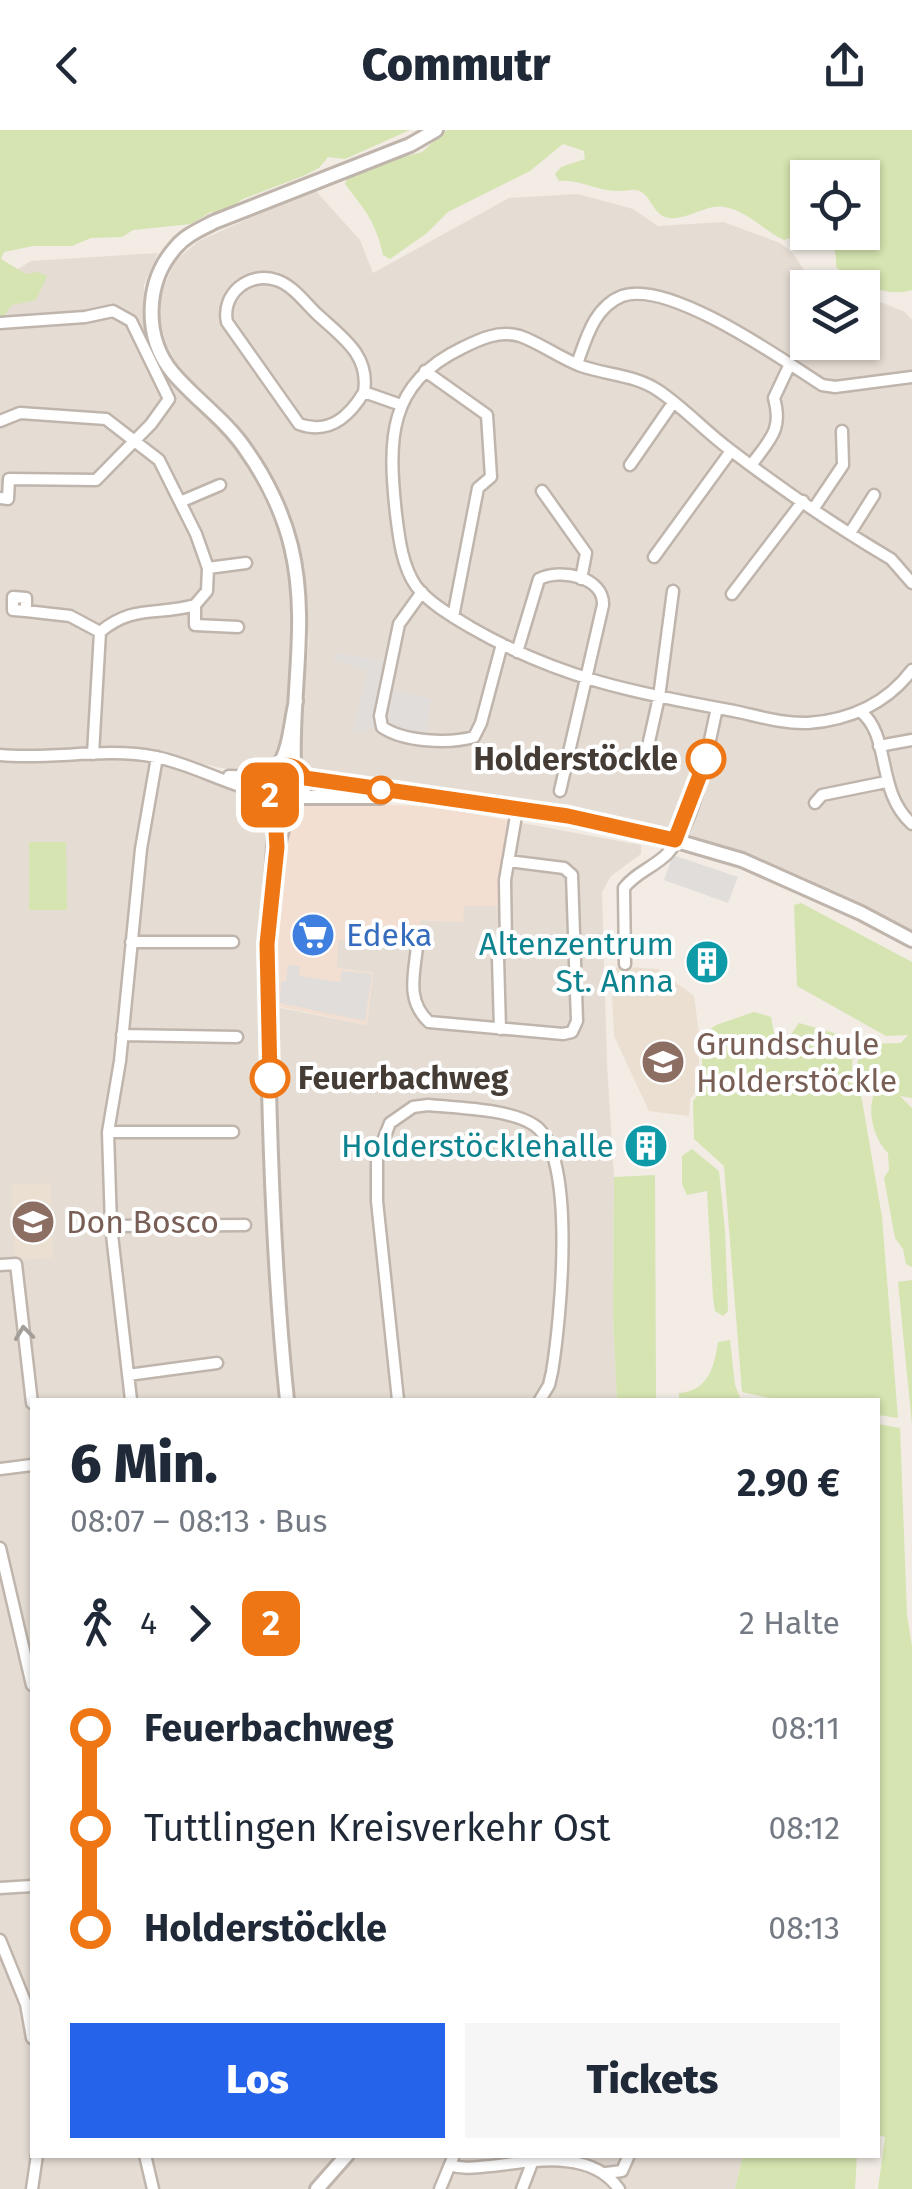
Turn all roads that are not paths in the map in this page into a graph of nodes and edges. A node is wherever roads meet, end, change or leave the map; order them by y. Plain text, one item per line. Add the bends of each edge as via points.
1 (436, 130) edge
2 (0, 323) edge
3 (576, 364) junction
4 (790, 364) junction
5 (425, 371) junction
6 (912, 378) edge
7 (364, 392) junction
8 (673, 403) junction
9 (401, 405) junction
10 (0, 421) edge
11 (842, 430) dead end
12 (133, 440) junction
13 (731, 451) junction
14 (752, 464) junction
15 (630, 465) dead end
16 (220, 484) dead end
17 (542, 491) dead end
18 (874, 495) dead end
19 (0, 498) edge
20 (803, 501) junction
21 (180, 502) junction
22 (814, 508) junction
23 (850, 533) junction
24 (654, 558) dead end
25 (246, 563) dead end
26 (208, 568) junction
27 (582, 579) junction
28 (912, 582) edge
29 (673, 591) dead end
30 (422, 592) junction
31 (732, 594) dead end
32 (195, 605) junction
33 (26, 611) dead end
34 (453, 617) junction
35 (238, 627) dead end
36 (100, 632) junction
37 (502, 644) junction
38 (516, 652) junction
39 (912, 670) edge
40 (585, 679) junction
41 (660, 697) junction
42 (296, 701) junction
43 (716, 708) junction
44 (860, 711) junction
45 (912, 740) edge
46 (879, 746) junction
47 (93, 754) junction
48 (0, 755) edge
49 (157, 757) junction
50 (644, 764) dead end
51 (278, 766) junction
52 (294, 766) junction
53 (217, 775) junction
54 (268, 778) junction
55 (305, 778) junction
56 (886, 782) junction
57 (560, 790) dead end
58 (271, 796) junction
59 (428, 798) junction
60 (295, 800) junction
61 (815, 803) dead end
62 (517, 810) junction
63 (912, 824) edge
64 (675, 840) junction
65 (279, 842) junction
66 (508, 861) junction
67 (912, 940) edge
68 (131, 942) junction
69 (232, 942) dead end
70 (417, 947) dead end
71 (625, 964) dead end
72 (500, 1029) junction
73 (122, 1036) junction
74 (237, 1037) dead end
75 (108, 1132) junction
76 (234, 1132) dead end
77 (245, 1225) dead end
78 (111, 1226) junction
79 (0, 1265) edge
80 (217, 1363) dead end
81 (128, 1375) junction
82 (32, 1398) edge
83 (131, 1398) edge
84 (287, 1398) edge
85 (398, 1398) edge
86 (541, 1398) edge
87 (30, 1465) edge
88 (0, 1469) edge
89 (0, 1548) edge
90 (30, 1676) edge
91 (30, 1886) edge
92 (0, 1888) edge
93 (0, 1940) edge
94 (30, 2027) edge
95 (36, 2158) edge
96 (145, 2158) edge
97 (344, 2158) edge
98 (628, 2158) edge
99 (452, 2160) edge
100 (532, 2162) junction
101 (605, 2173) junction
102 (32, 2189) edge
103 (153, 2189) edge
104 (317, 2189) edge
105 (440, 2189) edge
106 (522, 2189) edge
107 (620, 2189) edge

1 - 42 street via 190,235 168,257 155,285 151,316 164,360 246,450 285,527 300,600
2 - 12 street via 113,311 131,320 170,400
3 - 4 street via 606,306 640,294 720,323
3 - 5 street via 506,334 469,344
3 - 8 street via 647,384
4 - 6 street via 829,386
4 - 14 street via 774,398 776,429
5 - 9 street
5 - 34 street via 486,416 491,477 478,488
7 - 7 street via 364,371 352,346 297,293 278,280 252,279 230,296 227,322 299,424 333,425
7 - 9 street
8 - 13 street
8 - 15 street
9 - 30 street via 392,437 397,518 406,566
10 - 12 street via 20,412 93,416
11 - 22 street via 844,465
12 - 19 street via 96,480 9,478 8,499
12 - 21 street via 159,460
13 - 14 street
13 - 24 street
14 - 20 street
16 - 21 street
17 - 27 street via 586,552
18 - 23 street
20 - 22 street
20 - 31 street
21 - 26 street
22 - 23 street
23 - 28 street via 892,558
25 - 26 street
26 - 32 street via 207,591
27 - 38 street via 539,579
27 - 40 street via 603,595
29 - 41 street
30 - 34 street
30 - 37 street via 400,624 390,668 380,716 392,734 457,742 474,737
32 - 35 street via 196,624
32 - 36 street via 134,612
33 - 36 street via 70,616
34 - 37 street
36 - 47 street
37 - 38 street
38 - 40 street
39 - 44 street via 891,694
40 - 41 street
40 - 57 street
41 - 43 street
41 - 50 street
42 - 51 street
42 - 52 street
43 - 44 street via 808,723
43 - 64 street via 702,774
44 - 46 street via 873,724
45 - 46 street
46 - 56 street
47 - 48 street
47 - 49 street
49 - 53 street
49 - 68 street
51 - 52 street
51 - 54 street
52 - 55 street
53 - 54 street
53 - 58 street
54 - 58 street
55 - 59 street
55 - 60 street
56 - 61 street via 822,795
56 - 63 street
58 - 60 street
58 - 65 street
59 - 60 street
59 - 62 street
60 - 65 street
62 - 64 street
62 - 66 street
64 - 67 street via 742,860
64 - 71 street via 624,888
65 - 84 street via 267,964
66 - 72 street via 506,946 498,958
66 - 72 street via 564,868 572,875 576,1021 572,1032 562,1034
68 - 69 street
68 - 73 street
70 - 72 street via 412,993 429,1022
73 - 74 street
73 - 75 street
75 - 76 street
75 - 78 street
77 - 78 street
78 - 81 street
82 -> 79 street via 16,1264
80 - 81 street
81 - 83 street
85 - 86 street via 376,1156 390,1123 428,1105 524,1120 542,1131 554,1152 562,1279 552,1372
87 - 88 street
89 - 90 street
91 - 92 street
93 - 94 street
95 - 102 street
96 - 103 street
97 - 104 street
98 - 101 street via 622,2171
99 - 100 street via 468,2168
99 - 105 street
100 - 101 street via 574,2162
100 - 106 street
101 - 107 street

